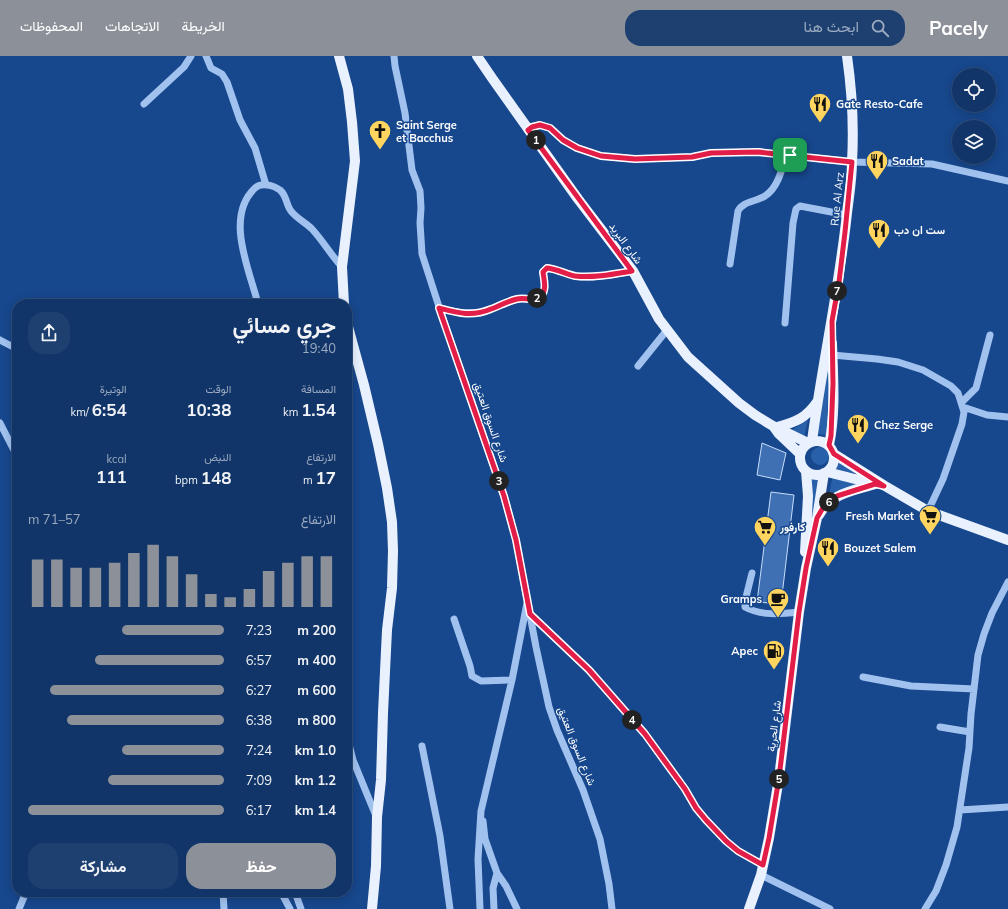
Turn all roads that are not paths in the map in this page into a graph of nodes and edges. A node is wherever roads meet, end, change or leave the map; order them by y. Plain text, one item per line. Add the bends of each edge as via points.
1 (192, 56) edge
2 (206, 56) edge
3 (339, 56) edge
4 (394, 56) edge
5 (477, 56) edge
6 (848, 56) edge
7 (144, 104) dead end
8 (528, 130) junction
9 (786, 155) junction
10 (852, 162) junction
11 (1008, 181) edge
12 (266, 185) junction
13 (847, 215) junction
14 (730, 264) dead end
15 (342, 267) junction
16 (632, 271) junction
17 (257, 299) edge
18 (344, 299) edge
19 (439, 308) junction
20 (832, 321) junction
21 (785, 323) dead end
22 (667, 330) junction
23 (990, 335) dead end
24 (0, 340) edge
25 (352, 341) edge
26 (12, 346) edge
27 (832, 355) junction
28 (638, 366) dead end
29 (817, 402) junction
30 (962, 404) junction
31 (1008, 417) edge
32 (0, 422) edge
33 (775, 427) junction
34 (810, 442) junction
35 (12, 446) edge
36 (831, 450) junction
37 (800, 454) junction
38 (806, 472) junction
39 (826, 473) junction
40 (880, 485) junction
41 (928, 511) junction
42 (817, 518) junction
43 (1008, 540) edge
44 (806, 568) junction
45 (752, 573) dead end
46 (1008, 582) edge
47 (527, 598) junction
48 (799, 612) junction
49 (530, 614) junction
50 (454, 619) dead end
51 (863, 677) dead end
52 (512, 680) junction
53 (974, 690) junction
54 (940, 727) dead end
55 (970, 732) junction
56 (422, 746) dead end
57 (352, 756) edge
58 (1008, 807) edge
59 (960, 810) junction
60 (481, 811) junction
61 (377, 817) junction
62 (763, 865) junction
63 (497, 873) junction
64 (761, 875) junction
65 (24, 897) edge
66 (223, 897) edge
67 (284, 897) edge
68 (297, 897) edge
69 (19, 909) edge
70 (224, 909) edge
71 (290, 909) edge
72 (301, 909) edge
73 (372, 909) edge
74 (450, 909) edge
75 (480, 909) edge
76 (494, 909) edge
77 (517, 909) edge
78 (612, 909) edge
79 (749, 909) edge
80 (830, 909) edge
81 (925, 909) edge

1 - 7 street via 184,67
2 - 12 street via 211,68 222,74 227,82 240,120 255,148
3 - 15 main road via 348,89 355,161
4 - 19 street, شارع السوق العتيق via 412,170 420,191 422,254
5 - 8 main road, شارع البريد
6 - 10 main road, Rue Al Arz
8 - 9 street via 540,125 550,128 577,148 601,156 635,159 738,152
8 - 16 main road, شارع البريد
9 - 10 street
9 - 14 street via 772,190 765,196 740,206
10 - 11 street via 932,164
10 - 13 main road, Rue Al Arz
12 - 15 street via 281,191 291,211 316,234
12 - 17 street via 258,186 250,192 241,211 240,221 243,247
13 - 20 main road, Rue Al Arz
13 - 21 street via 800,206 796,210
15 - 18 main road
16 - 19 street via 602,276 573,276 547,268 543,272 543,293 532,300 518,299 471,314
16 - 22 main road, شارع البريد
19 - 47 street, شارع السوق العتيق via 504,496 516,540
20 - 27 main road, Rue Al Arz
20 - 29 main road, Rue Al Arz
22 - 28 street
22 - 33 main road, شارع البريد via 688,357 739,403
23 - 30 street via 976,388
24 - 26 street
25 - 61 main road via 378,444 392,522 392,588 387,630 381,780
27 - 30 street via 898,362 922,370 951,386 958,393
27 - 36 main road, Rue Al Arz
29 - 33 main road via 807,415 790,424
29 - 34 main road, Rue Al Arz
30 - 31 street via 988,415
30 - 41 street via 962,424 943,479
32 - 35 street
33 - 34 main road, شارع البريد
33 - 37 main road, شارع البريد
34 - 36 main road via 821,441
34 - 37 main road
36 - 39 main road via 832,466
36 - 40 main road
37 - 38 main road via 800,462
38 - 39 main road via 813,475
38 - 44 main road
39 - 40 main road
39 - 42 main road
40 - 41 main road
40 - 42 main road via 837,496 824,506
41 - 43 main road
42 - 44 main road
44 - 48 main road, شارع الحرية
45 - 48 street via 745,607 763,613
46 - 53 street via 984,634 978,655
47 - 49 street, شارع السوق العتيق
47 - 52 street
48 - 62 main road, شارع الحرية via 779,778
49 - 62 street via 589,670 645,734 706,820 738,851
49 - 78 street, شارع السوق العتيق via 549,707 600,839 610,884
50 - 52 street via 472,676 481,681
51 - 53 street via 911,686
52 - 60 street
53 - 55 street
54 - 55 street
55 - 59 street via 970,748
56 - 74 street via 440,836
57 - 61 street
58 - 59 street
59 - 81 street via 946,865 936,891
60 - 63 street
60 - 75 street via 478,858
61 - 73 main road
62 - 64 main road, شارع الحرية
63 - 76 street via 493,888
63 - 77 street
64 - 79 main road, شارع الحرية
64 - 80 street
65 - 69 street
66 - 70 street
67 - 71 street
68 - 72 street

